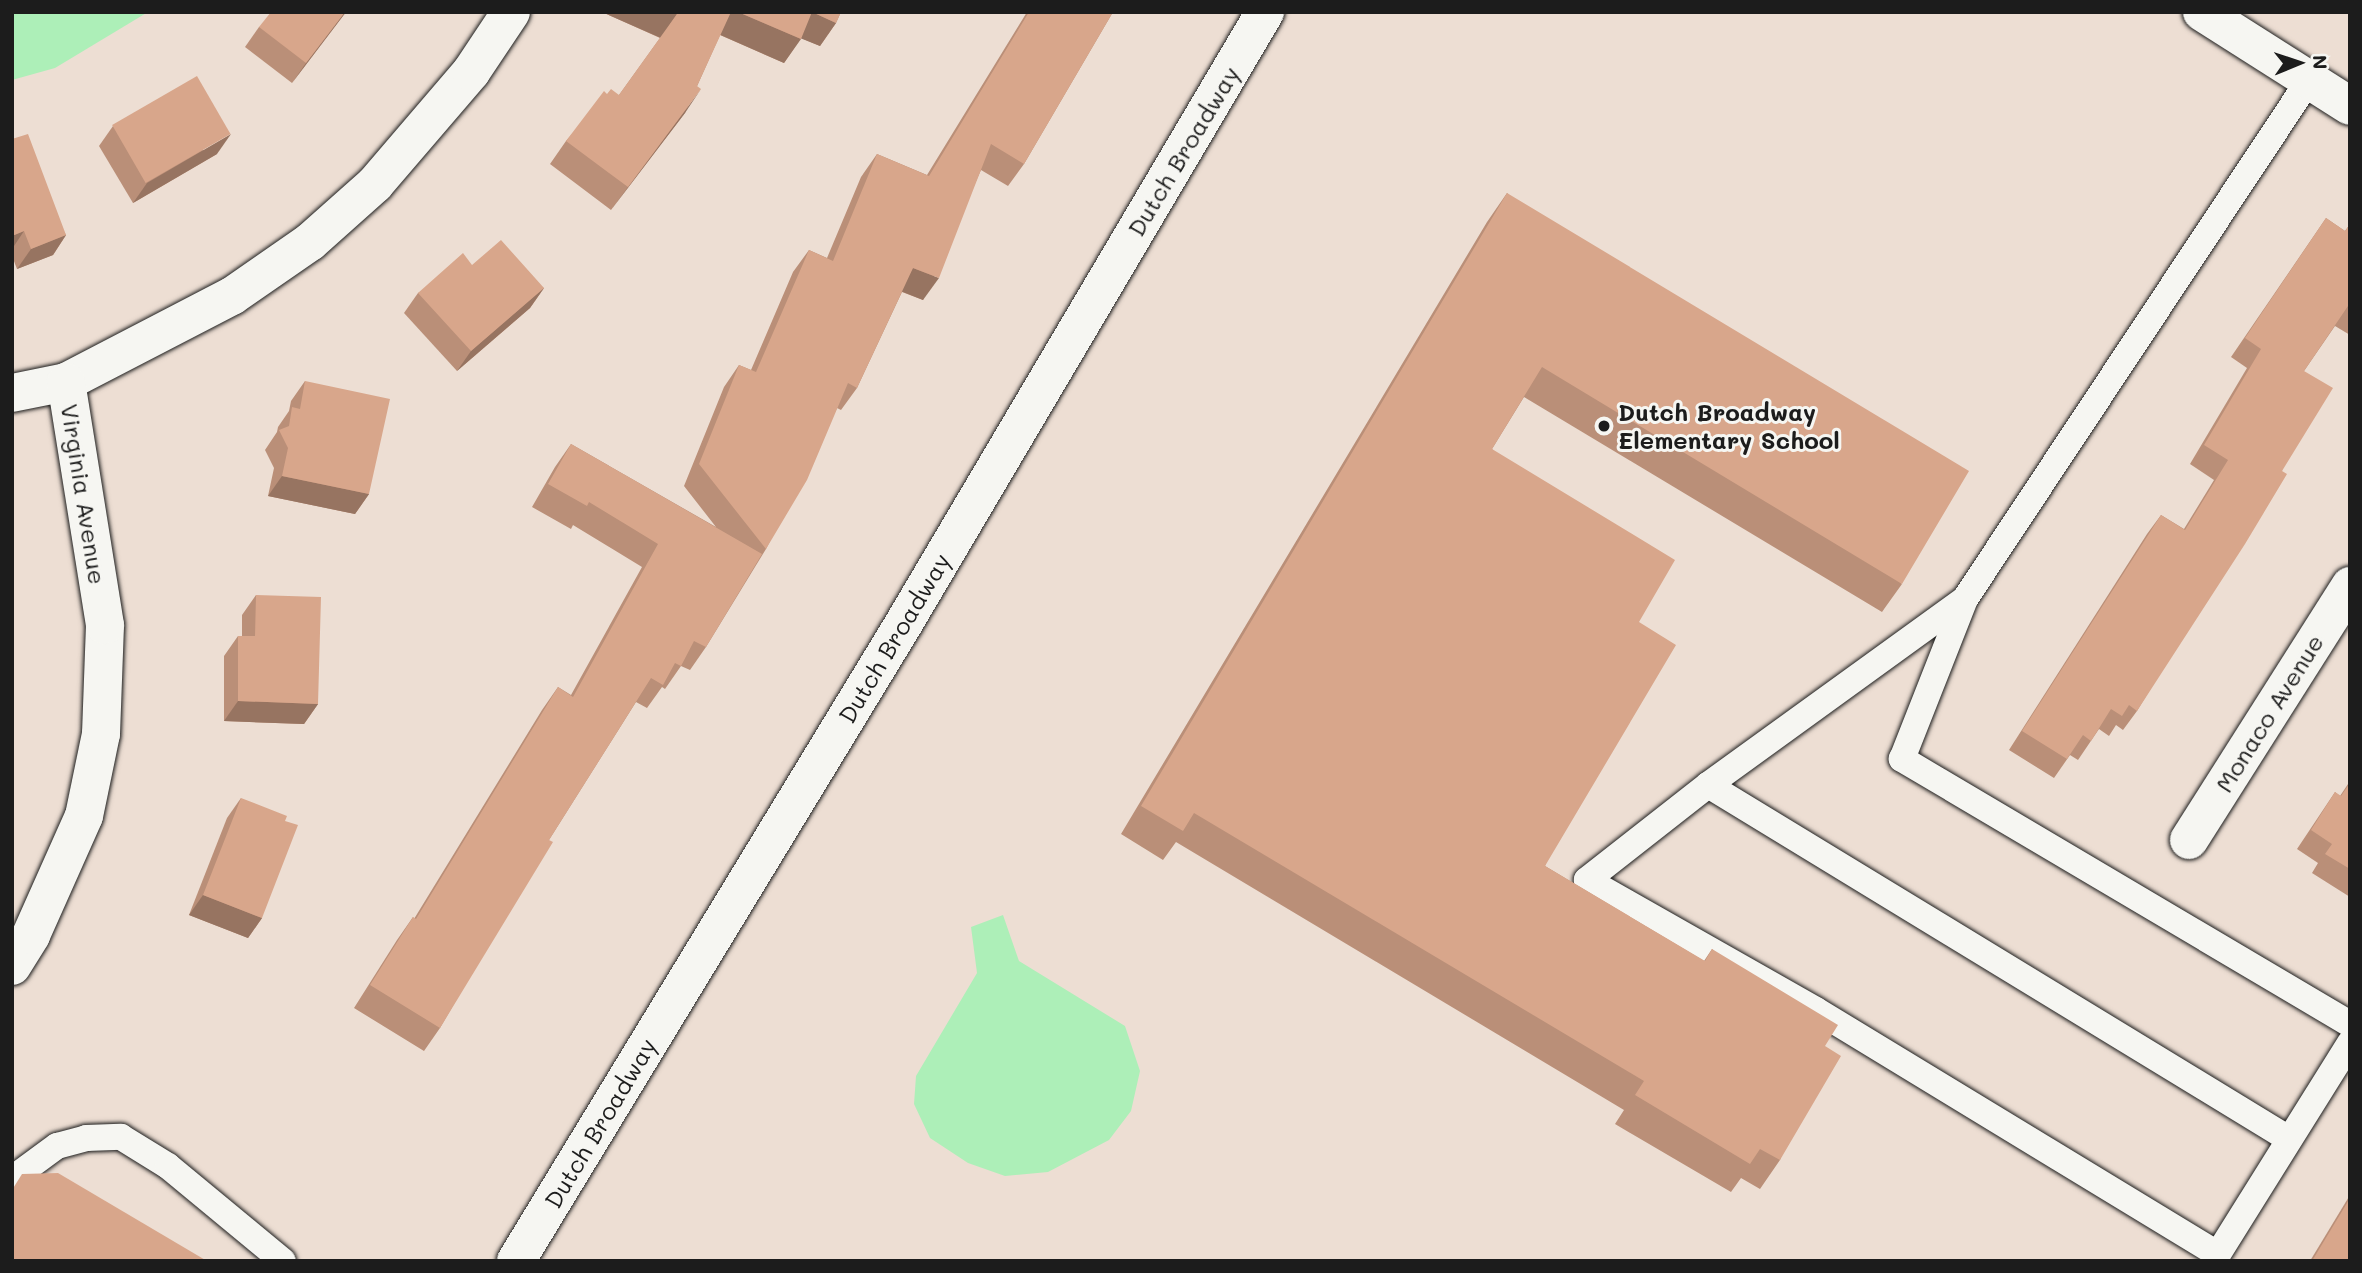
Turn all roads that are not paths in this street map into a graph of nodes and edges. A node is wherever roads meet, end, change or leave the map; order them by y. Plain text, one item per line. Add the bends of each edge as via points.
1 (511, 12) edge
2 (1265, 12) edge
3 (2202, 12) edge
4 (2309, 80) junction
5 (2350, 106) edge
6 (66, 382) junction
7 (12, 393) edge
8 (2350, 586) edge
9 (1965, 598) junction
10 (1708, 785) junction
11 (2189, 840) dead end
12 (12, 966) edge
13 (2350, 1024) edge
14 (2350, 1044) edge
15 (2289, 1139) junction
16 (12, 1179) edge
17 (282, 1261) edge
18 (516, 1261) edge

1 - 6 street, Virginia Avenue via 471,72 375,184 310,242 232,296
2 - 18 street, Dutch Broadway via 904,623
3 - 4 street
4 - 5 street
4 - 9 lane
6 - 7 street
6 - 12 street, Virginia Avenue via 105,625 101,734 84,816
8 - 11 street, Monaco Avenue
9 - 10 lane
9 - 13 lane via 1902,759
10 - 15 lane
10 - 15 lane via 1587,880 1816,1010 2218,1254
14 - 15 lane
16 - 17 lane via 57,1146 86,1138 121,1137 168,1166

